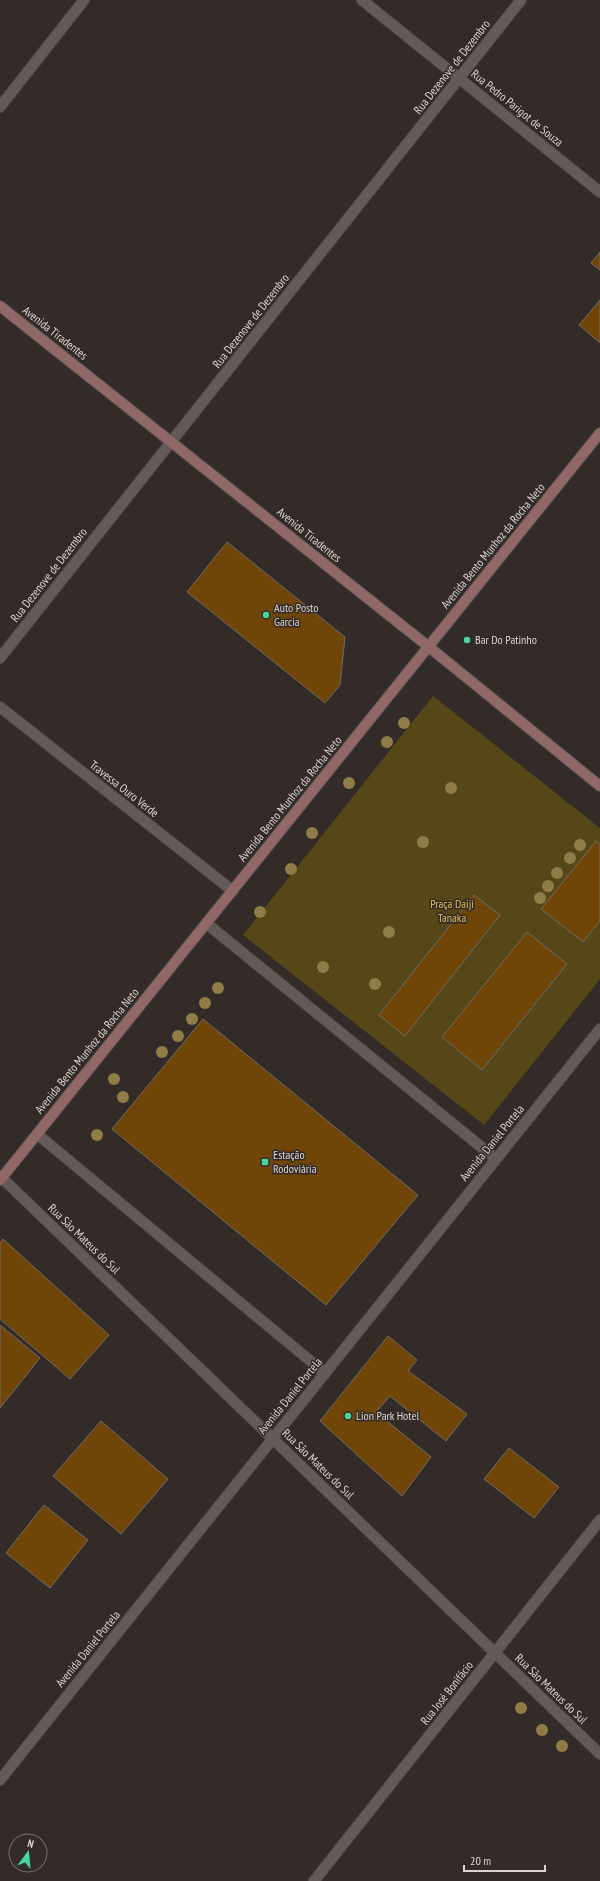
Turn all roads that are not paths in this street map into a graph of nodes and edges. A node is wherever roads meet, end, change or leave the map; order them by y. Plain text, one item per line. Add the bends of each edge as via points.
1 (84, 0) edge
2 (362, 0) edge
3 (521, 0) edge
4 (459, 78) junction
5 (0, 107) edge
6 (600, 192) edge
7 (0, 306) edge
8 (600, 433) edge
9 (172, 442) junction
10 (429, 647) junction
11 (0, 658) edge
12 (0, 706) edge
13 (600, 786) edge
14 (233, 891) junction
15 (206, 923) junction
16 (600, 1028) edge
17 (37, 1134) junction
18 (496, 1159) junction
19 (1, 1178) edge
20 (325, 1372) junction
21 (273, 1439) junction
22 (600, 1520) edge
23 (495, 1653) junction
24 (600, 1754) edge
25 (0, 1780) edge
26 (314, 1881) edge

1 - 5 street
2 - 4 street, Rua Pedro Parigot de Souza
3 - 4 street, Rua Dezenove de Dezembro
4 - 6 street, Rua Pedro Parigot de Souza
4 - 9 street, Rua Dezenove de Dezembro
7 - 9 main road, Avenida Tiradentes
8 - 10 main road, Avenida Bento Munhoz da Rocha Neto
9 - 10 main road, Avenida Tiradentes
9 - 11 street, Rua Dezenove de Dezembro
10 - 13 main road, Avenida Tiradentes
10 - 14 main road, Avenida Bento Munhoz da Rocha Neto
12 - 14 street, Travessa Ouro Verde
14 - 15 main road, Avenida Bento Munhoz da Rocha Neto
15 - 17 main road, Avenida Bento Munhoz da Rocha Neto
15 - 18 street
16 - 18 street, Avenida Daniel Portela
17 - 19 main road, Avenida Bento Munhoz da Rocha Neto
17 - 20 street
18 - 20 street, Avenida Daniel Portela
19 - 21 street, Rua São Mateus do Sul
20 - 21 street, Avenida Daniel Portela
21 - 23 street, Rua São Mateus do Sul
21 - 25 street, Avenida Daniel Portela
22 - 23 street, Rua José Bonifácio
23 - 24 street, Rua São Mateus do Sul
23 - 26 street, Rua José Bonifácio

